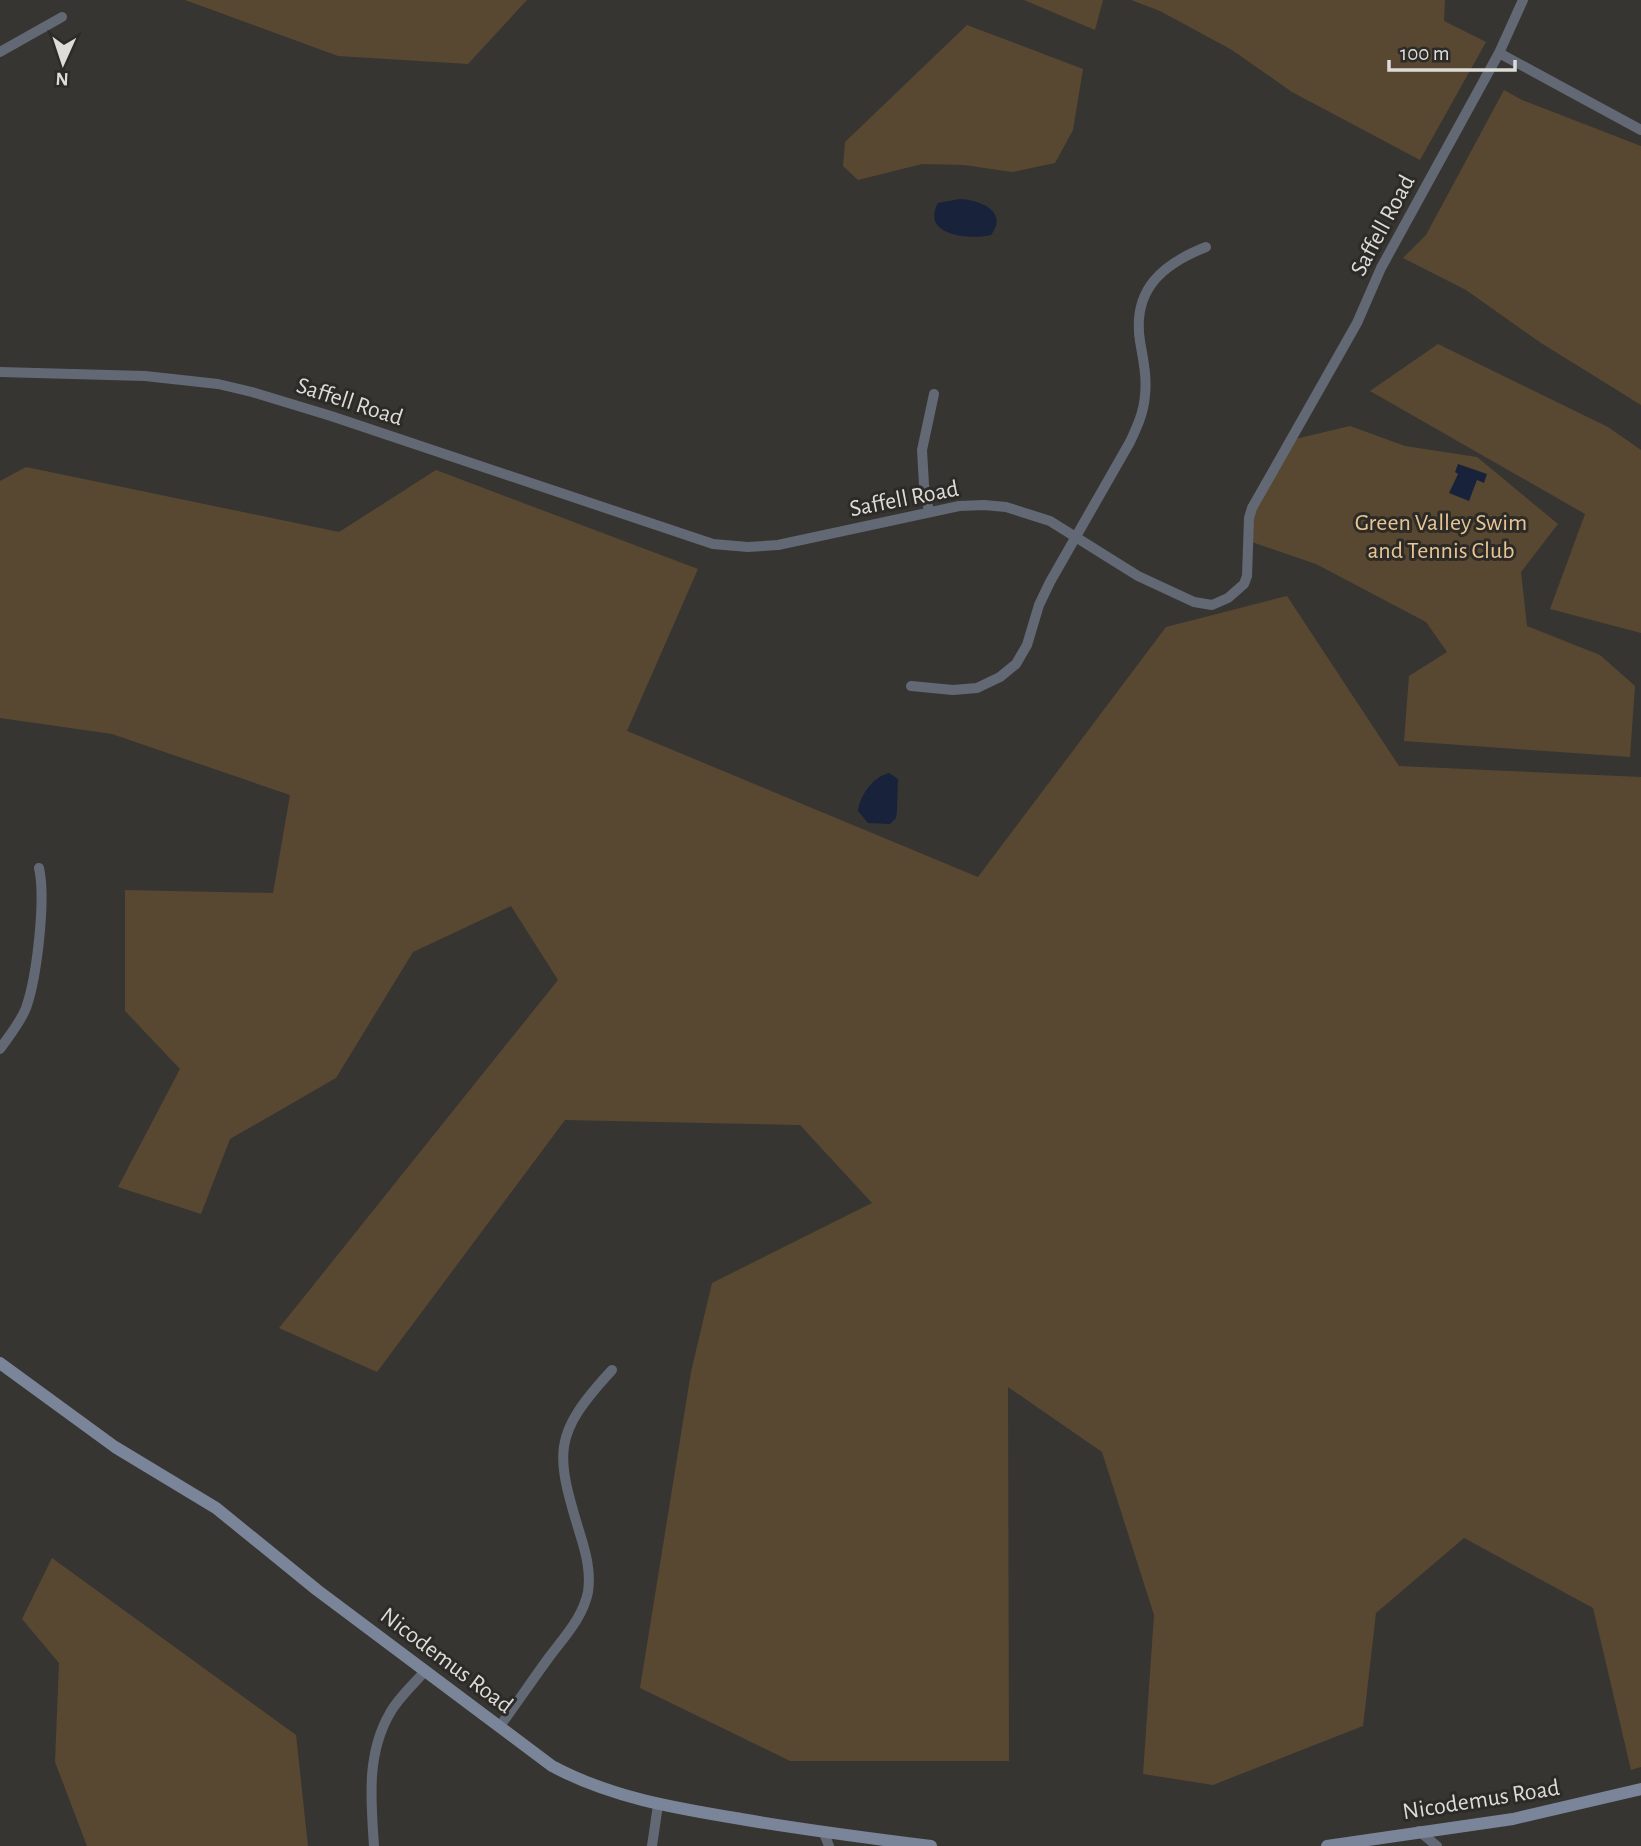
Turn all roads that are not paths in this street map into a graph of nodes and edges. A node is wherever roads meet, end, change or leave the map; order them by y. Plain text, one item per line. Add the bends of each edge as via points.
1 (1523, 0) edge
2 (62, 17) dead end
3 (0, 52) edge
4 (1499, 53) junction
5 (1641, 130) edge
6 (1206, 247) dead end
7 (0, 372) edge
8 (934, 394) dead end
9 (929, 512) junction
10 (1076, 537) junction
11 (911, 686) dead end
12 (39, 868) dead end
13 (0, 1049) edge
14 (0, 1363) edge
15 (612, 1370) dead end
16 (425, 1671) junction
17 (500, 1726) junction
18 (1641, 1789) edge
19 (657, 1805) junction
20 (1419, 1831) junction
21 (826, 1840) edge
22 (374, 1846) edge
23 (652, 1846) edge
24 (931, 1846) edge
25 (1327, 1846) edge
26 (1437, 1846) edge

1 - 4 street, Saffell Road
2 - 3 street
4 - 5 street
4 - 10 street, Saffell Road via 1381,268 1357,323 1252,508 1244,584 1220,602 1194,602 1138,576
6 - 10 street via 1159,273 1145,296 1138,326 1146,395 1139,422
7 - 9 street, Saffell Road via 145,376 252,392 713,544 778,545
8 - 9 street via 922,450
9 - 10 street, Saffell Road via 959,506 1006,508 1050,521
10 - 11 street via 1050,582 1023,654 1009,671 966,690
12 - 13 street via 43,896 32,985 20,1019
14 - 16 street, Nicodemus Road via 115,1447 216,1508
15 - 17 street via 578,1409 563,1451 563,1479 589,1569 587,1596 577,1620
16 - 17 street, Nicodemus Road
16 - 22 street via 390,1712 377,1745 370,1795
17 - 19 street, Nicodemus Road via 573,1777
18 - 20 street, Nicodemus Road via 1513,1819
19 - 21 street, Nicodemus Road
19 - 23 street
20 - 25 street, Nicodemus Road
20 - 26 street
21 - 24 street, Nicodemus Road

